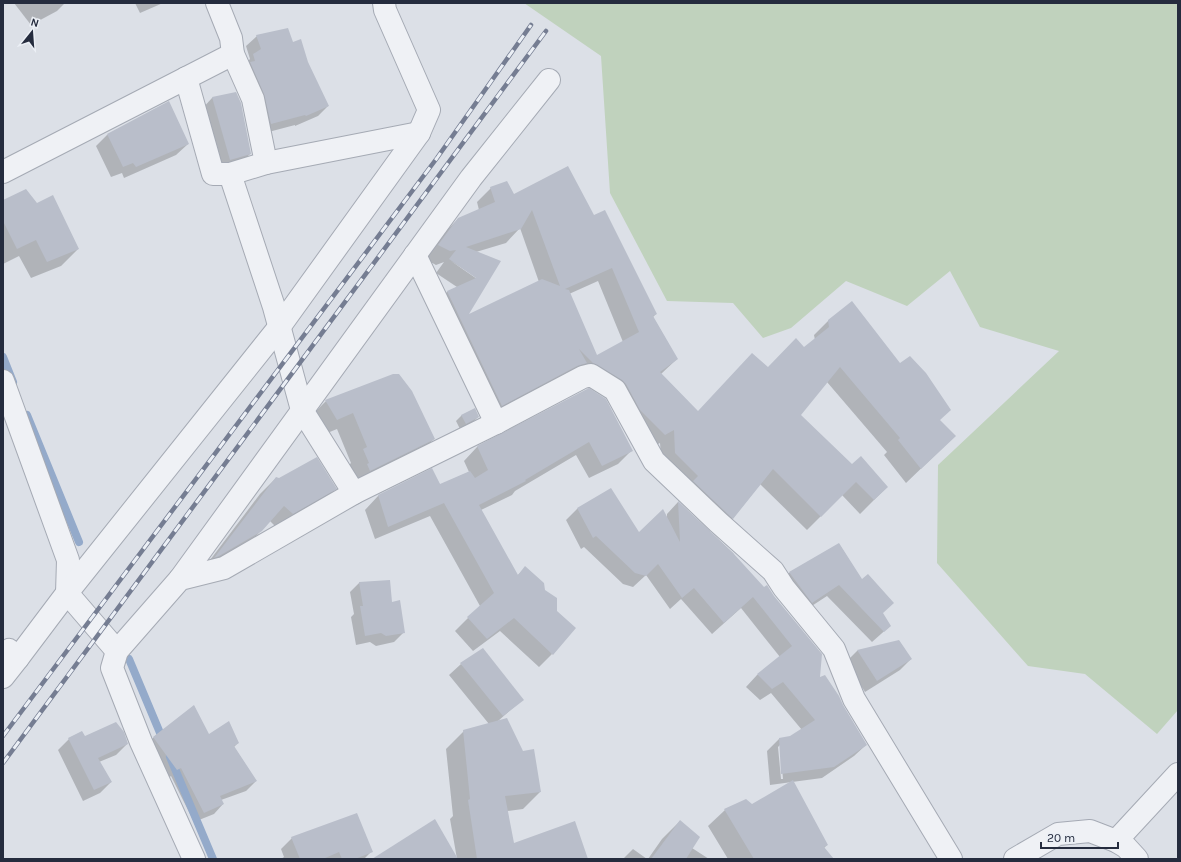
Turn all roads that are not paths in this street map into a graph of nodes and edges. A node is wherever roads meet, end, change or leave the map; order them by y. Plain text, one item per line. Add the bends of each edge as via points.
1 (217, 3) edge
2 (384, 3) edge
3 (233, 54) junction
4 (186, 78) junction
5 (549, 80) dead end
6 (420, 133) junction
7 (266, 163) junction
8 (3, 172) edge
9 (230, 174) junction
10 (415, 255) junction
11 (280, 326) junction
12 (3, 381) edge
13 (302, 410) junction
14 (496, 423) junction
15 (354, 493) junction
16 (180, 579) junction
17 (67, 592) junction
18 (117, 651) junction
19 (10, 656) edge
20 (3, 676) edge
21 (1178, 774) edge
22 (1116, 841) junction
23 (194, 859) edge
24 (951, 859) edge
25 (1015, 859) edge
26 (1137, 859) edge

1 - 3 street via 232,38
2 - 6 street via 429,110
3 - 4 street
3 - 7 street via 253,99
4 - 8 street
4 - 9 street via 213,174
5 - 10 street via 471,178
6 - 7 street
6 - 11 street
7 - 9 street
9 - 11 street
10 - 13 street
10 - 14 street
11 - 13 street
11 - 17 street
12 - 17 street via 68,560
13 - 15 street
13 - 16 street
14 - 15 street
14 - 24 street via 583,377 591,375 616,390 654,461 773,571 834,649 854,699
15 - 16 street via 224,568
16 - 18 street
17 - 18 street
17 - 19 street
18 - 23 street via 112,668 141,742
19 - 20 street
21 - 22 street
22 - 25 street via 1090,830 1058,834
22 - 26 street

